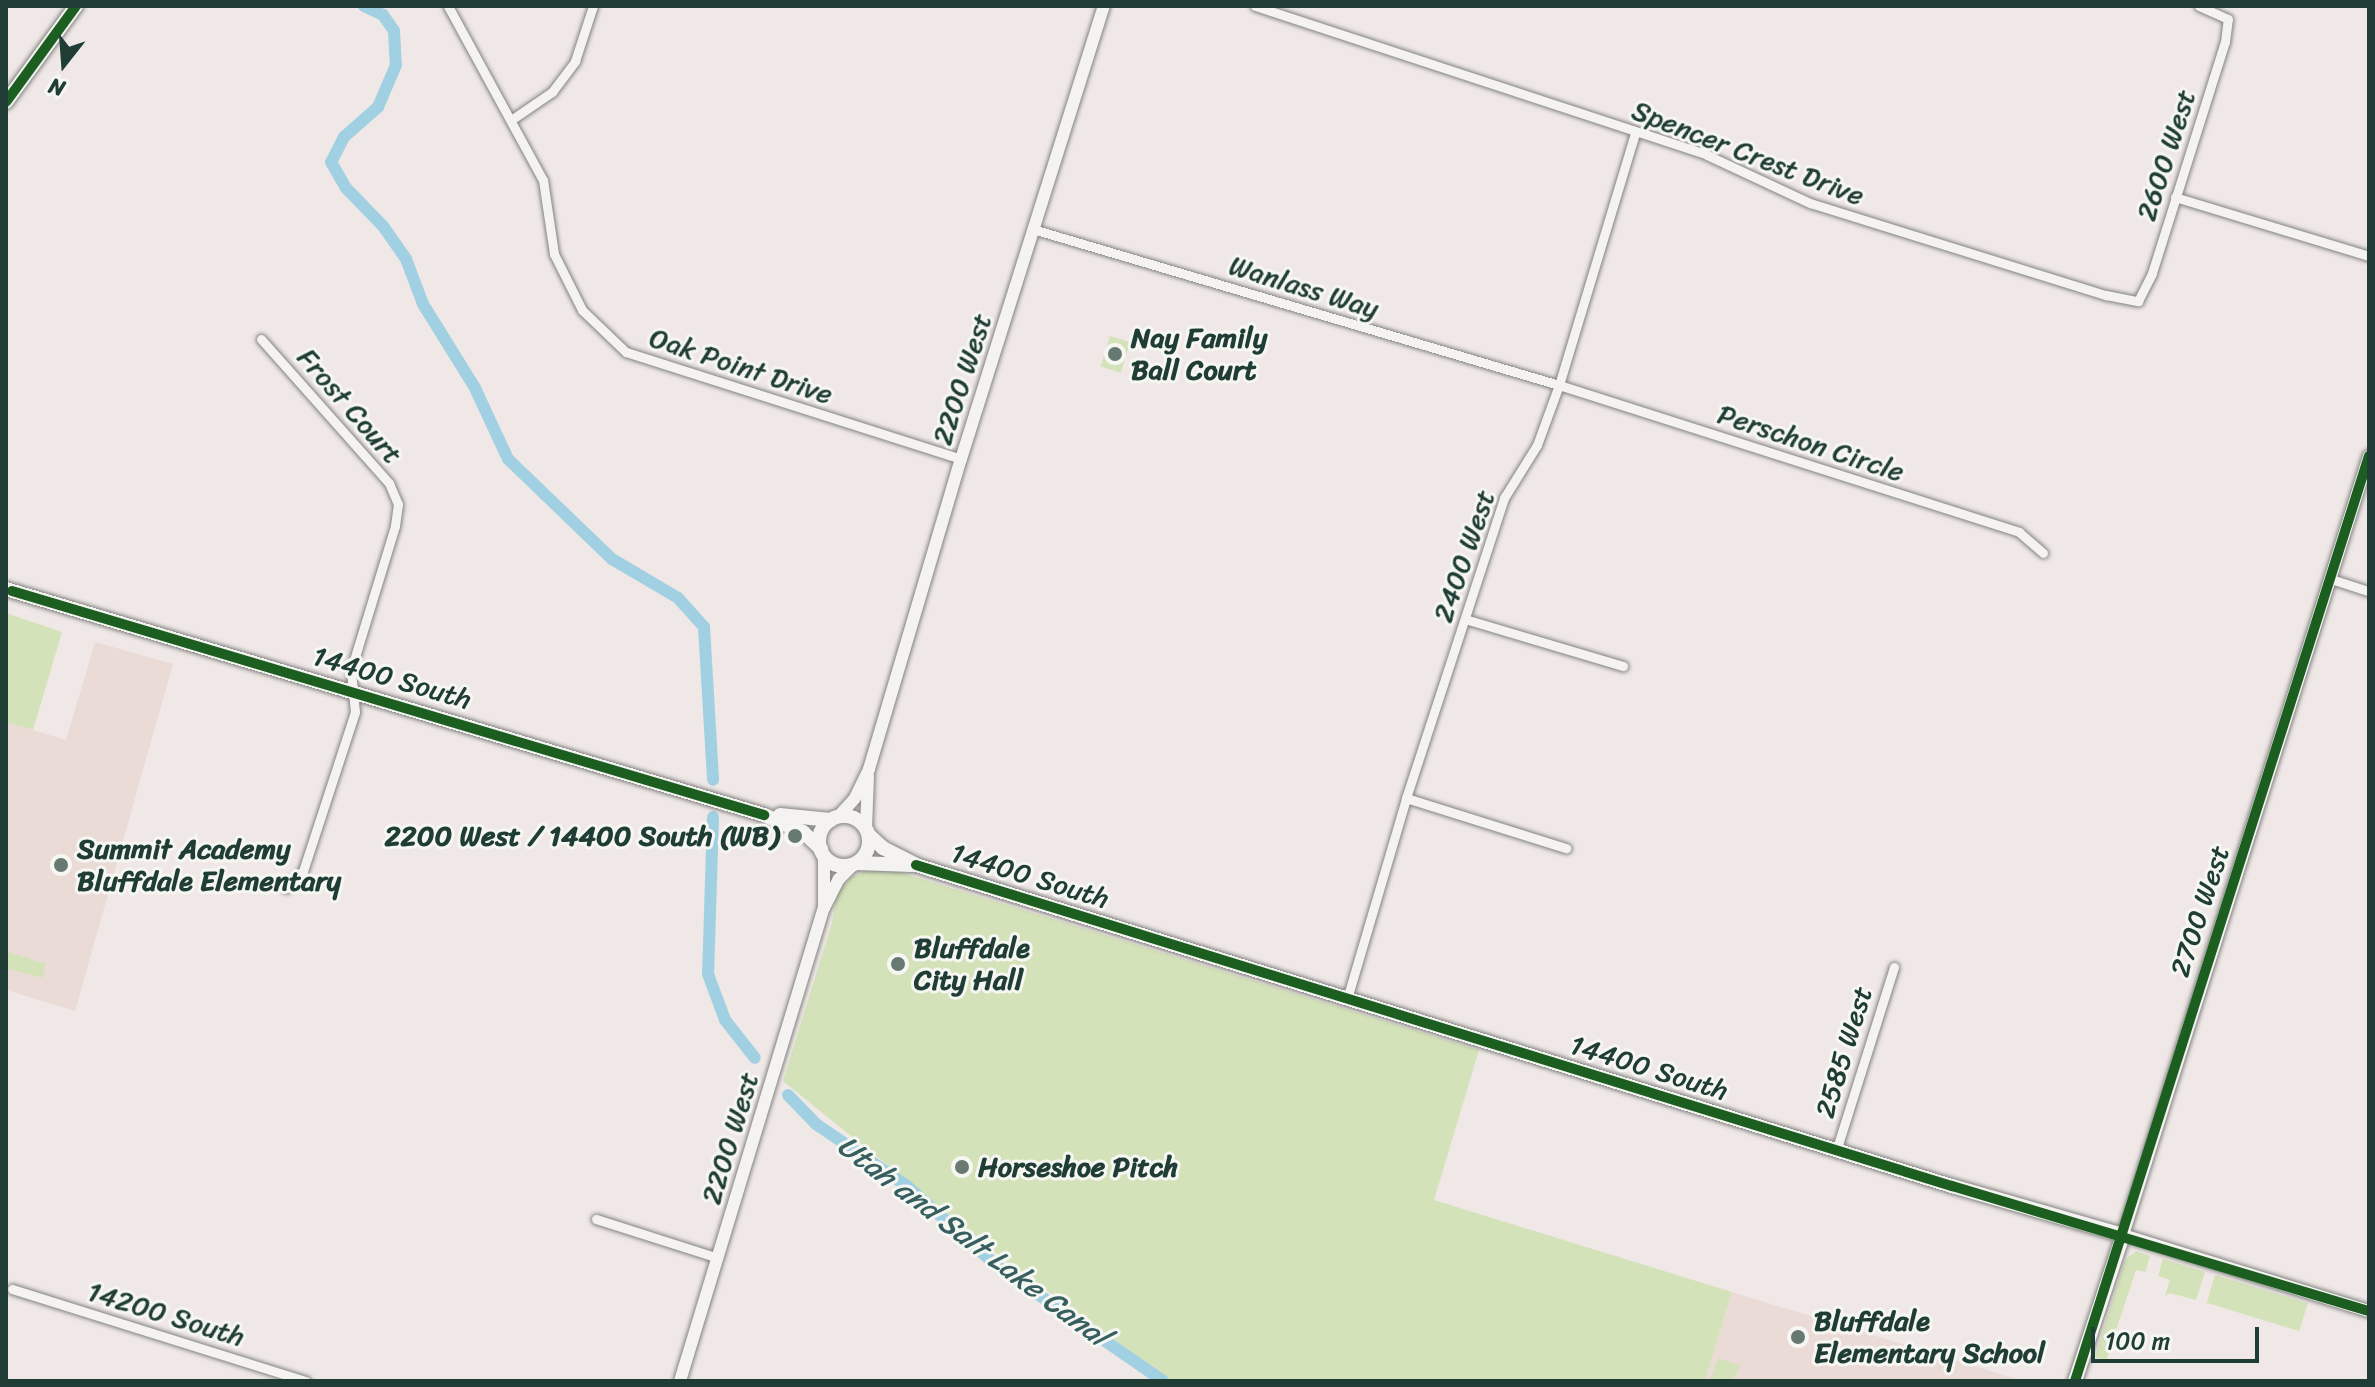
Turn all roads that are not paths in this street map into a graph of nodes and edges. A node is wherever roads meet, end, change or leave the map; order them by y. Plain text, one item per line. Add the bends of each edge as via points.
1 (76, 6) edge
2 (448, 6) edge
3 (593, 6) edge
4 (1104, 6) edge
5 (1255, 6) edge
6 (2199, 6) edge
7 (6, 102) edge
8 (511, 120) junction
9 (1635, 133) junction
10 (2175, 197) junction
11 (1036, 230) junction
12 (2369, 256) edge
13 (2138, 301) joint
14 (261, 339) dead end
15 (1559, 385) junction
16 (2369, 456) edge
17 (961, 459) junction
18 (2043, 553) dead end
19 (2331, 579) junction
20 (6, 589) edge
21 (2369, 591) edge
22 (1465, 619) junction
23 (1623, 666) dead end
24 (353, 693) junction
25 (869, 769) junction
26 (1406, 798) junction
27 (764, 815) junction
28 (834, 819) junction
29 (867, 832) junction
30 (1566, 848) dead end
31 (822, 852) junction
32 (855, 864) junction
33 (916, 865) junction
34 (286, 888) dead end
35 (824, 908) junction
36 (1894, 967) dead end
37 (1347, 999) junction
38 (1836, 1151) junction
39 (596, 1219) dead end
40 (2123, 1235) junction
41 (718, 1258) junction
42 (12, 1289) dead end
43 (2369, 1311) edge
44 (306, 1381) edge
45 (680, 1381) edge
46 (2075, 1381) edge

1 - 7 main road
2 - 8 street, Oak Point Drive
3 - 8 street via 575,61 552,92
4 - 11 street, 2200 West
5 - 9 street, Spencer Crest Drive
6 - 10 street, 2600 West via 2228,19
8 - 17 street, Oak Point Drive via 543,180 554,254 582,310 626,352
9 - 13 street, Spencer Crest Drive via 1707,155 1810,203
9 - 15 street, 2400 West
10 - 12 street
10 - 13 street, 2600 West
11 - 15 street, Wanlass Way
11 - 17 street, 2200 West
14 - 24 street, Frost Court via 395,493 398,516 351,670
15 - 18 street, Perschon Circle via 2019,532
15 - 22 street, 2400 West via 1537,445 1504,498
16 - 19 street, 2700 West
17 - 25 street, 2200 West
19 - 21 street
19 - 40 street, 2700 West
20 - 24 main road, 14400 South
22 - 23 street
22 - 26 street, 2400 West
24 - 27 main road, 14400 South
24 - 34 street, Frost Court via 355,712 303,871
25 - 28 street, 2200 West via 851,804
25 - 29 street, 2200 West
26 - 30 street
26 - 37 street, 2400 West
27 - 28 main road, 14400 South
27 - 31 main road, 14400 South via 810,837
28 - 29 main road via 853,818
28 - 31 main road via 821,833
29 - 32 main road via 868,850
29 - 33 main road, 14400 South via 883,848
31 - 32 main road via 838,865
31 - 35 street, 2200 West
32 - 33 main road, 14400 South
32 - 35 street, 2200 West via 839,879
33 - 37 main road, 14400 South
35 - 41 street, 2200 West
36 - 38 street, 2585 West
37 - 38 main road, 14400 South
38 - 40 main road, 14400 South
39 - 41 street
40 - 43 street, 14400 South
40 - 46 main road, 2700 West
41 - 45 street, 2200 West
42 - 44 street, 14200 South

